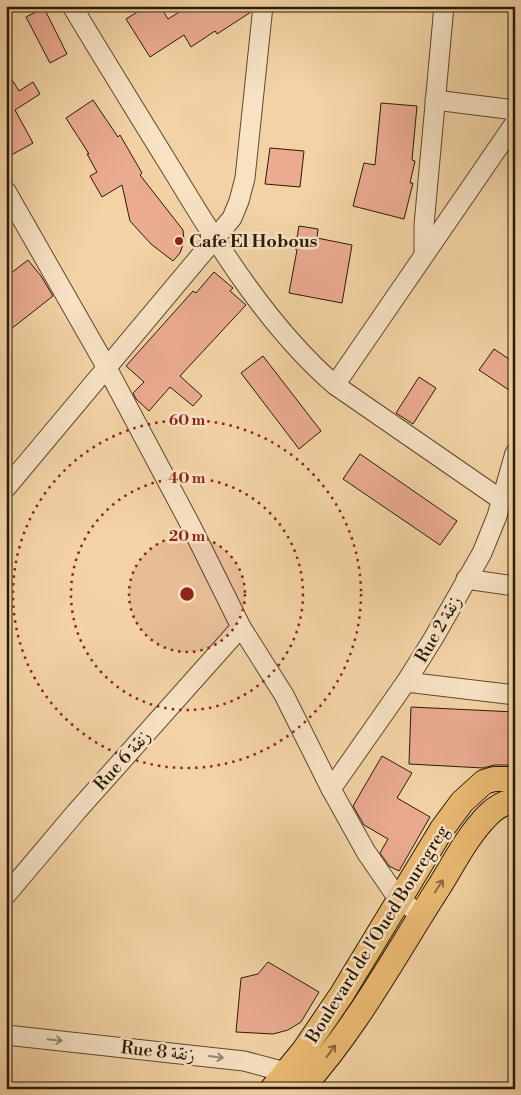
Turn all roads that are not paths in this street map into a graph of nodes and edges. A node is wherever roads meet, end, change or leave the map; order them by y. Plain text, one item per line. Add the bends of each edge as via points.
1 (72, 6) edge
2 (263, 6) edge
3 (444, 6) edge
4 (435, 100) junction
5 (515, 110) edge
6 (515, 123) edge
7 (6, 191) edge
8 (215, 240) junction
9 (424, 253) junction
10 (107, 368) junction
11 (335, 385) junction
12 (515, 454) edge
13 (6, 488) edge
14 (502, 501) junction
15 (466, 579) junction
16 (515, 586) edge
17 (241, 628) junction
18 (406, 682) junction
19 (515, 695) edge
20 (515, 779) edge
21 (331, 789) junction
22 (507, 803) edge
23 (6, 895) edge
24 (399, 900) junction
25 (422, 914) junction
26 (6, 1035) edge
27 (290, 1084) edge

1 - 8 street
2 - 8 street via 245,178 232,218
3 - 4 street
4 - 5 street
4 - 9 street
6 - 9 street
7 - 10 street
8 - 10 street
8 - 11 street via 276,323 310,364
9 - 11 street
10 - 13 street
10 - 17 street
11 - 14 street
12 - 14 street, Rue 2 زنقة
14 - 15 street, Rue 2 زنقة via 492,531
15 - 16 street
15 - 18 street, Rue 2 زنقة
17 - 21 street via 284,695
17 - 23 street, Rue 6 زنقة via 76,811
18 - 19 street
18 - 21 street, Rue 2 زنقة
20 - 24 main road, Boulevard de l'Oued Bouregreg via 484,782 462,802
21 - 24 street via 366,852
25 -> 22 main road, Boulevard de l'Oued Bouregreg via 488,815
24 - 25 street
24 - 27 main road, Boulevard de l'Oued Bouregreg via 304,1050
27 -> 25 main road, Boulevard de l'Oued Bouregreg via 323,1062 384,976
26 -> 27 street, Rue 8 زنقة via 244,1061

